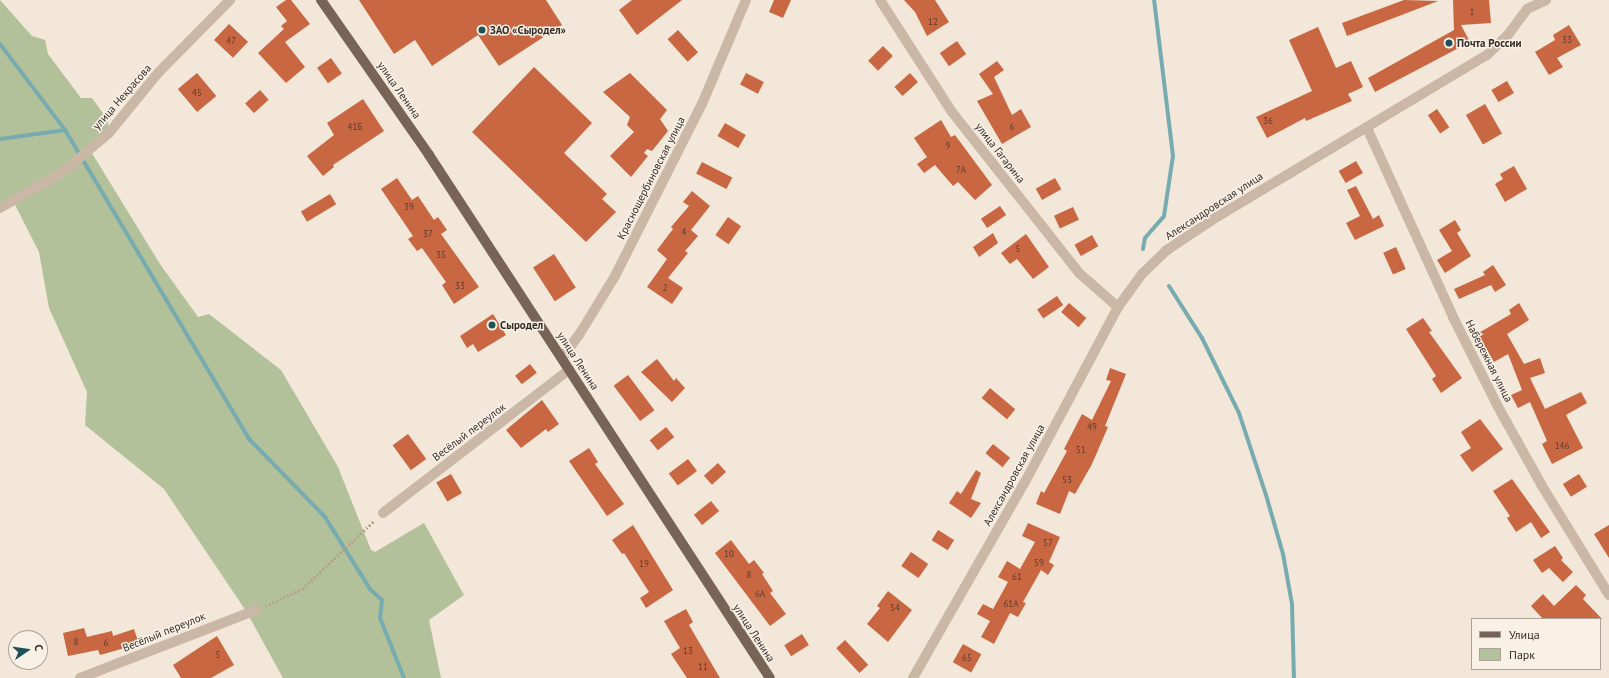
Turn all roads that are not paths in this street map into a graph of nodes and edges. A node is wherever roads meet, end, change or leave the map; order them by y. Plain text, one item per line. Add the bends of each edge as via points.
1 (230, 0) edge
2 (321, 0) edge
3 (746, 0) edge
4 (880, 0) edge
5 (1546, 0) edge
6 (1528, 4) edge
7 (1367, 128) junction
8 (0, 208) edge
9 (1118, 307) junction
10 (562, 358) junction
11 (570, 370) junction
12 (383, 513) road end
13 (1609, 595) edge
14 (256, 610) road end
15 (80, 678) edge
16 (770, 678) edge
17 (913, 678) edge

1 - 8 street, улица Некрасова via 163,68 109,133 63,172
2 - 10 main road, улица Ленина via 429,155
3 - 10 street, Краснощербиновская улица via 702,104 615,276
4 - 9 street, улица Гагарина via 952,112 1079,273
5 - 6 street, Александровская улица
6 - 7 street, Александровская улица via 1507,36 1487,55
7 - 9 street, Александровская улица via 1259,191 1168,250 1142,274
7 - 13 street, Набережная улица via 1453,317 1494,398 1542,486
9 - 17 street, Александровская улица via 1025,482
10 - 11 main road, улица Ленина
11 - 12 street, Весёлый переулок
11 - 16 main road, улица Ленина
14 - 15 street, Весёлый переулок

